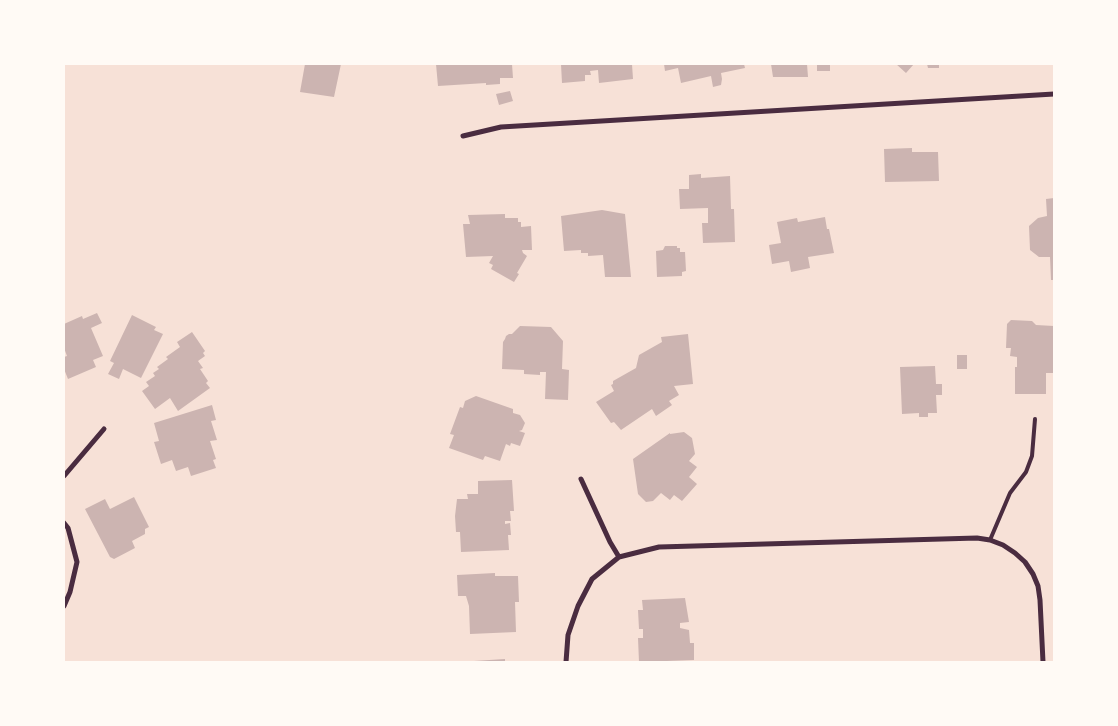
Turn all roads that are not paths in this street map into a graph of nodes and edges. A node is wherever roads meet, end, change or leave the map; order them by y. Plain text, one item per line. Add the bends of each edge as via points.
1 (1054, 94) edge
2 (463, 136) dead end
3 (1035, 419) dead end
4 (104, 428) dead end
5 (64, 476) edge
6 (581, 479) dead end
7 (64, 523) edge
8 (990, 540) junction
9 (619, 557) junction
10 (64, 606) edge
11 (566, 662) edge
12 (1043, 662) edge

1 - 2 street via 501,127
3 - 8 lane via 1032,456 1026,472 1010,493
4 - 5 street
6 - 9 street
7 - 10 street via 77,562
8 - 9 street via 659,547
8 - 12 street via 1015,552 1033,574 1040,600
9 - 11 street via 592,579 578,606 568,635

